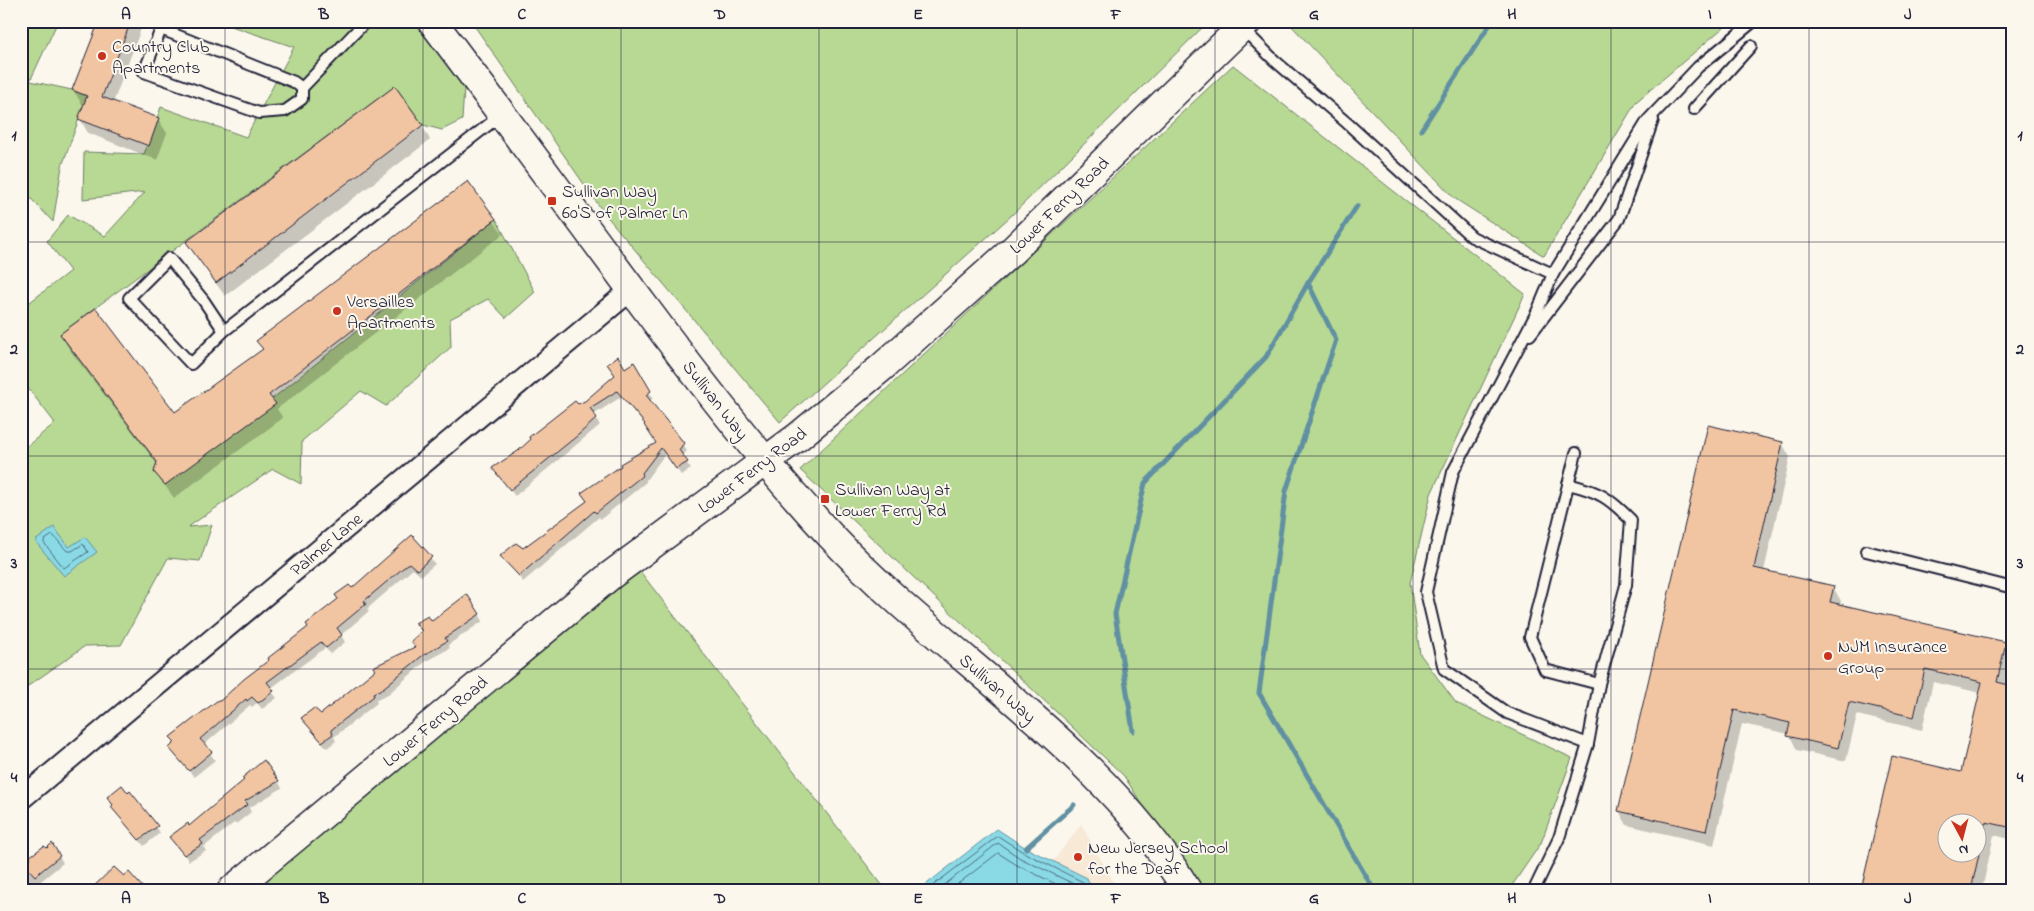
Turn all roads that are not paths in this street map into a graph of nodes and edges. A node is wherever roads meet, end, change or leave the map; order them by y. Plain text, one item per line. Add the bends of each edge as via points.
1 (366, 21) edge
2 (432, 21) edge
3 (1754, 21) edge
4 (1245, 25) edge
5 (1751, 46) dead end
6 (302, 88) junction
7 (1694, 109) dead end
8 (1655, 112) junction
9 (502, 114) junction
10 (1553, 274) junction
11 (632, 289) junction
12 (224, 331) junction
13 (1516, 353) junction
14 (1576, 453) dead end
15 (764, 462) junction
16 (1568, 484) junction
17 (1866, 552) dead end
18 (2013, 588) edge
19 (1598, 684) junction
20 (1588, 744) junction
21 (21, 799) edge
22 (232, 890) edge
23 (1187, 890) edge
24 (1534, 890) edge

1 - 6 lane
2 - 9 main road, Sullivan Way
3 - 8 lane via 1698,67
4 - 10 lane via 1274,60 1472,237
4 - 15 main road, Lower Ferry Road via 1013,250 881,368
5 - 7 lane
6 - 6 lane via 279,75 161,28 144,72 259,113 284,111 302,98
8 - 10 lane
8 - 13 lane via 1619,219
9 - 11 main road, Sullivan Way
9 - 12 lane
10 - 13 lane via 1538,312
11 - 15 main road, Sullivan Way
11 - 21 street, Palmer Lane
12 - 12 lane via 191,364 129,298 169,258
13 - 20 lane via 1453,472 1426,592 1444,669 1507,712
14 - 16 lane
15 - 22 main road, Lower Ferry Road via 611,575
15 - 23 main road, Sullivan Way via 876,583 1076,756 1148,833
16 - 19 lane via 1610,499 1631,520 1626,585
16 - 19 lane via 1530,637 1545,670
17 - 18 lane
19 - 20 lane
20 - 24 lane via 1559,838

